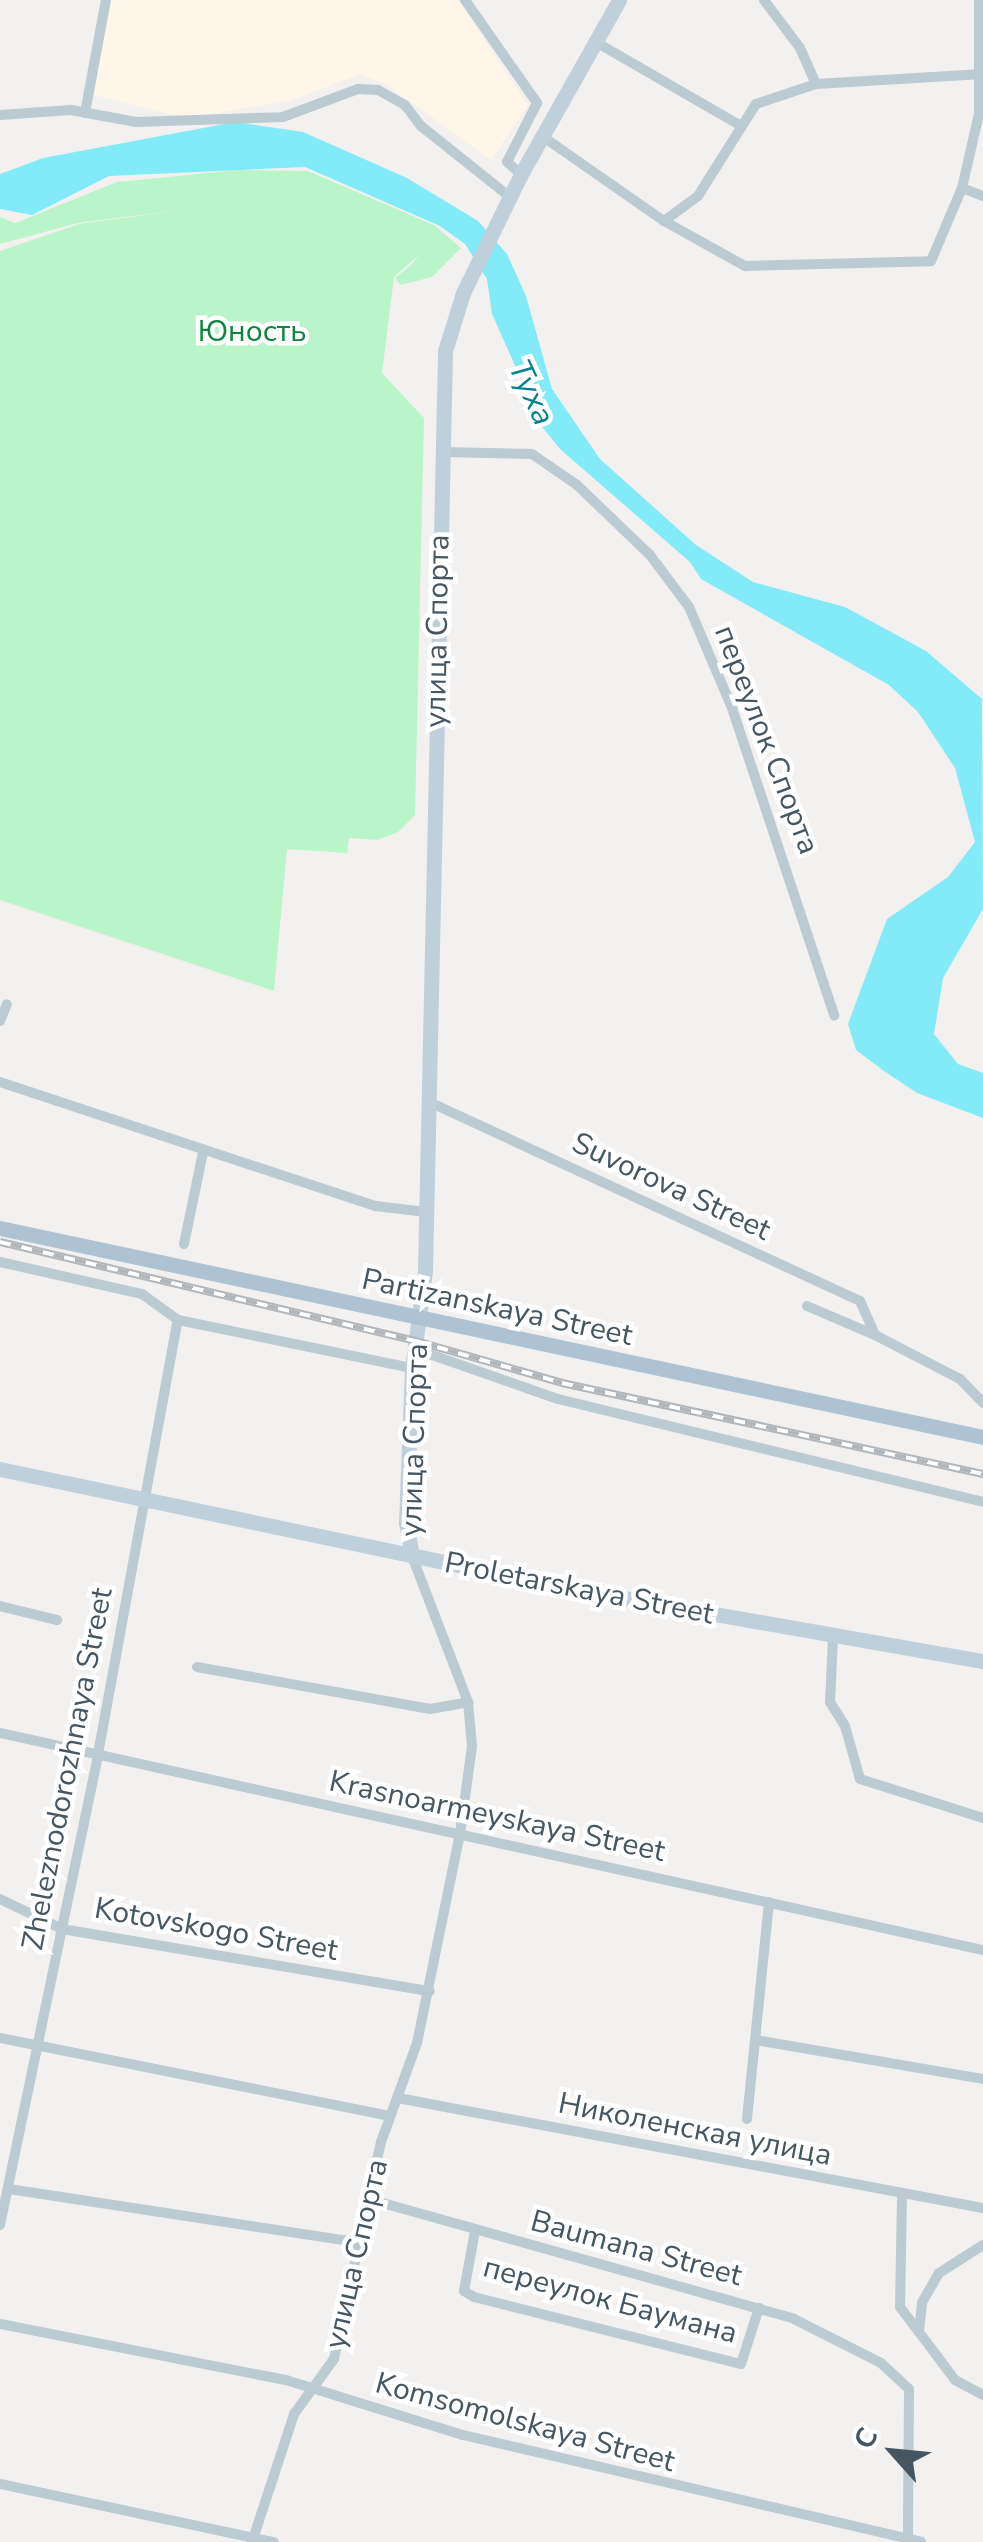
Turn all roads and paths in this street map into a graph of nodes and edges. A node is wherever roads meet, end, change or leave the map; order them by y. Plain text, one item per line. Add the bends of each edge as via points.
1 (106, 0) edge
2 (465, 0) edge
3 (619, 0) edge
4 (764, 0) edge
5 (979, 0) edge
6 (594, 41) junction
7 (982, 74) edge
8 (816, 84) junction
9 (84, 112) junction
10 (0, 115) edge
11 (738, 124) junction
12 (542, 136) junction
13 (522, 174) junction
14 (962, 188) junction
15 (983, 196) edge
16 (510, 197) junction
17 (664, 221) junction
18 (443, 452) junction
19 (6, 1004) dead end
20 (834, 1015) dead end
21 (0, 1021) edge
22 (0, 1082) edge
23 (427, 1100) junction
24 (204, 1152) junction
25 (426, 1212) junction
26 (0, 1228) edge
27 (184, 1244) dead end
28 (0, 1262) edge
29 (807, 1306) dead end
30 (178, 1320) junction
31 (420, 1320) junction
32 (875, 1335) junction
33 (416, 1349) junction
34 (412, 1368) junction
35 (983, 1402) edge
36 (983, 1436) edge
37 (0, 1470) edge
38 (146, 1500) junction
39 (983, 1502) edge
40 (412, 1556) junction
41 (0, 1606) edge
42 (57, 1620) dead end
43 (833, 1637) junction
44 (983, 1661) edge
45 (197, 1667) dead end
46 (468, 1702) junction
47 (0, 1733) edge
48 (98, 1754) junction
49 (983, 1818) edge
50 (460, 1834) junction
51 (0, 1899) edge
52 (769, 1902) junction
53 (62, 1929) junction
54 (983, 1950) edge
55 (430, 1991) junction
56 (0, 2038) edge
57 (755, 2040) junction
58 (33, 2045) junction
59 (983, 2079) edge
60 (398, 2098) junction
61 (389, 2116) junction
62 (748, 2119) dead end
63 (0, 2155) edge
64 (14, 2157) junction
65 (9, 2189) junction
66 (902, 2196) junction
67 (372, 2200) junction
68 (983, 2208) edge
69 (0, 2225) edge
70 (475, 2231) junction
71 (363, 2243) junction
72 (983, 2245) edge
73 (759, 2308) junction
74 (0, 2324) edge
75 (918, 2332) junction
76 (316, 2391) junction
77 (983, 2394) edge
78 (0, 2484) edge
79 (253, 2539) edge
80 (908, 2539) junction
81 (274, 2542) edge
82 (921, 2542) edge

1 - 9 street
2 - 13 street via 538,103 506,162
3 - 6 street, улица Спорта
4 - 8 street via 800,48
5 - 7 street
6 - 11 street
6 - 12 street, улица Спорта
7 - 8 street
7 - 14 street
8 - 11 street via 756,104
9 - 10 street
9 - 16 street via 136,122 282,117 358,88 378,90 405,105 421,126
11 - 17 street via 698,196
12 - 13 street, улица Спорта
12 - 17 street
13 - 16 street, улица Спорта
14 - 15 street
14 - 17 street via 932,262 745,266
16 - 18 street, улица Спорта via 445,350
18 - 20 street, переулок Спорта via 532,454 577,485 650,555 688,607 732,708
18 - 23 street, улица Спорта
19 - 21 street
22 - 24 street
23 - 25 street, улица Спорта
23 - 32 street, Suvorova Street via 860,1302
24 - 25 street via 376,1206
24 - 27 street
25 - 31 street, улица Спорта
26 - 31 main road, Partizanskaya Street
28 - 30 street via 142,1294
29 - 32 street, Suvorova Street
30 - 34 street
30 - 38 street, Zheleznodorozhnaya Street
31 - 33 street, улица Спорта
31 - 36 main road, Partizanskaya Street
32 - 35 street, Suvorova Street via 960,1378
33 - 34 street, улица Спорта
33 - 39 street, Partizanskaya Street via 558,1399
34 - 40 street, улица Спорта via 406,1523
37 - 38 street, Proletarskaya Street
38 - 40 street, Proletarskaya Street
38 - 48 street, Zheleznodorozhnaya Street
40 - 43 street, Proletarskaya Street
40 - 46 street, улица Спорта
41 - 42 street
43 - 44 street, Proletarskaya Street
43 - 49 street via 830,1702 845,1726 860,1779
45 - 46 street via 430,1709
46 - 50 street, улица Спорта via 472,1746
47 - 48 street, Krasnoarmeyskaya Street
48 - 50 street, Krasnoarmeyskaya Street
48 - 53 street, Zheleznodorozhnaya Street
50 - 52 street, Krasnoarmeyskaya Street
50 - 55 street, улица Спорта
51 - 53 street, Kotovskogo Street
52 - 54 street, Krasnoarmeyskaya Street
52 - 57 street
53 - 55 street, Kotovskogo Street
53 - 58 street, Zheleznodorozhnaya Street
55 - 60 street, улица Спорта
56 - 58 street
57 - 59 street
57 - 62 street
58 - 61 street
58 - 64 street, Zheleznodorozhnaya Street
60 - 61 street, улица Спорта
60 - 66 street, Николенская улица
61 - 67 street, улица Спорта
63 - 64 street
64 - 65 street, Zheleznodorozhnaya Street
65 - 69 street, Zheleznodorozhnaya Street
65 - 71 street
66 - 68 street, Николенская улица
66 - 75 street via 900,2307
67 - 70 street, Baumana Street
67 - 71 street, улица Спорта
70 - 73 street, Baumana Street
70 - 73 street, переулок Баумана via 464,2291 474,2297 741,2364
71 - 76 street, улица Спорта via 334,2359
72 - 75 street via 939,2273 922,2303
73 - 80 street, Baumana Street via 881,2364 909,2388
74 - 76 street, Komsomolskaya Street
75 - 77 street via 954,2380
76 - 79 street, улица Спорта via 294,2414
76 - 80 street, Komsomolskaya Street via 654,2484
78 - 79 street
79 - 81 street
80 - 82 street, Komsomolskaya Street

